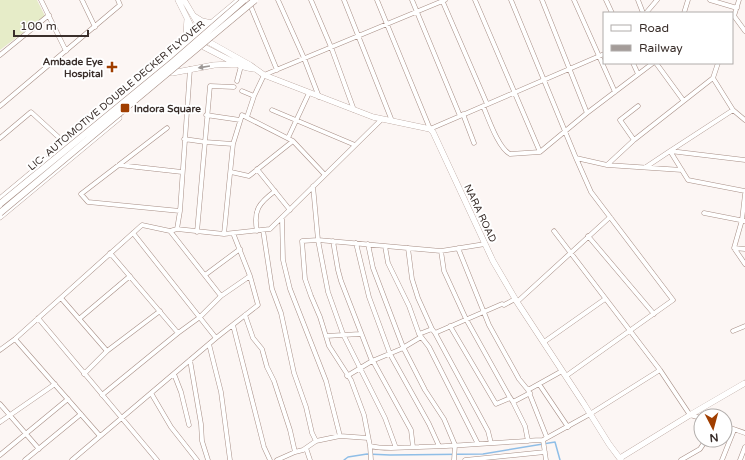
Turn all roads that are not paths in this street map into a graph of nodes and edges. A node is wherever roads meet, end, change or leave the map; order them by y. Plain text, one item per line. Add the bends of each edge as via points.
1 (41, 0) edge
2 (82, 0) edge
3 (118, 0) edge
4 (178, 0) edge
5 (184, 0) edge
6 (239, 0) edge
7 (244, 0) edge
8 (255, 0) edge
9 (258, 0) edge
10 (278, 0) edge
11 (311, 0) edge
12 (344, 0) edge
13 (377, 0) edge
14 (412, 0) edge
15 (443, 0) edge
16 (476, 0) edge
17 (511, 0) edge
18 (542, 0) edge
19 (574, 0) edge
20 (606, 0) edge
21 (638, 0) edge
22 (657, 0) edge
23 (688, 0) edge
24 (710, 0) edge
25 (739, 0) edge
26 (250, 7) junction
27 (736, 8) junction
28 (417, 12) junction
29 (612, 12) edge
30 (644, 12) edge
31 (645, 12) edge
32 (684, 12) edge
33 (49, 15) junction
34 (193, 16) junction
35 (734, 16) junction
36 (187, 19) junction
37 (733, 19) edge
38 (211, 23) junction
39 (386, 24) junction
40 (95, 27) junction
41 (202, 31) junction
42 (745, 31) edge
43 (196, 36) junction
44 (357, 36) junction
45 (209, 42) junction
46 (184, 46) junction
47 (204, 47) junction
48 (331, 47) junction
49 (66, 51) junction
50 (603, 54) edge
51 (0, 55) edge
52 (599, 56) junction
53 (304, 58) junction
54 (633, 64) edge
55 (652, 64) edge
56 (657, 64) edge
57 (718, 64) edge
58 (239, 65) junction
59 (570, 68) junction
60 (190, 69) junction
61 (254, 69) junction
62 (277, 70) junction
63 (172, 73) junction
64 (638, 74) junction
65 (264, 75) junction
66 (713, 78) junction
67 (544, 79) junction
68 (237, 81) dead end
69 (234, 87) dead end
70 (242, 91) dead end
71 (515, 92) junction
72 (615, 92) junction
73 (309, 93) junction
74 (254, 96) junction
75 (318, 96) junction
76 (683, 100) junction
77 (485, 105) junction
78 (0, 106) edge
79 (638, 106) dead end
80 (272, 110) dead end
81 (354, 110) junction
82 (733, 110) junction
83 (587, 113) junction
84 (206, 115) junction
85 (462, 115) junction
86 (247, 117) junction
87 (240, 120) junction
88 (296, 120) junction
89 (382, 120) junction
90 (745, 120) edge
91 (392, 121) junction
92 (167, 128) dead end
93 (430, 128) junction
94 (565, 130) junction
95 (0, 138) edge
96 (288, 138) junction
97 (184, 139) junction
98 (634, 140) junction
99 (293, 141) junction
100 (205, 142) junction
101 (474, 143) dead end
102 (66, 144) junction
103 (233, 144) junction
104 (355, 144) junction
105 (670, 151) junction
106 (540, 152) junction
107 (576, 158) junction
108 (745, 160) edge
109 (119, 165) junction
110 (607, 165) junction
111 (646, 168) junction
112 (258, 169) junction
113 (682, 170) junction
114 (182, 172) junction
115 (231, 172) junction
116 (325, 174) junction
117 (314, 186) junction
118 (275, 191) junction
119 (745, 193) edge
120 (0, 199) edge
121 (0, 204) edge
122 (290, 210) junction
123 (180, 211) junction
124 (704, 212) dead end
125 (0, 213) edge
126 (0, 217) edge
127 (282, 217) junction
128 (610, 217) junction
129 (743, 221) edge
130 (177, 229) junction
131 (263, 230) junction
132 (170, 231) junction
133 (257, 231) junction
134 (554, 231) dead end
135 (197, 232) junction
136 (133, 233) junction
137 (233, 233) junction
138 (224, 234) junction
139 (588, 236) junction
140 (318, 240) junction
141 (333, 241) junction
142 (356, 243) junction
143 (368, 244) junction
144 (485, 244) junction
145 (385, 246) junction
146 (408, 248) junction
147 (458, 248) junction
148 (734, 248) junction
149 (240, 249) junction
150 (745, 249) edge
151 (441, 251) junction
152 (570, 252) junction
153 (110, 253) junction
154 (745, 264) edge
155 (205, 275) junction
156 (130, 276) junction
157 (250, 276) junction
158 (221, 296) junction
159 (61, 298) junction
160 (605, 298) junction
161 (516, 300) junction
162 (160, 311) junction
163 (483, 312) junction
164 (654, 314) junction
165 (245, 315) junction
166 (200, 317) junction
167 (38, 318) junction
168 (79, 319) junction
169 (466, 319) junction
170 (233, 325) junction
171 (450, 326) junction
172 (745, 326) edge
173 (434, 331) junction
174 (629, 331) junction
175 (733, 331) dead end
176 (178, 333) junction
177 (343, 334) junction
178 (360, 334) junction
179 (419, 334) junction
180 (326, 336) junction
181 (15, 338) junction
182 (216, 338) junction
183 (544, 342) junction
184 (209, 344) junction
185 (403, 347) junction
186 (0, 350) edge
187 (107, 351) junction
188 (390, 354) junction
189 (190, 360) junction
190 (372, 361) junction
191 (360, 368) junction
192 (660, 370) junction
193 (562, 371) junction
194 (84, 374) junction
195 (174, 374) junction
196 (348, 376) junction
197 (566, 376) junction
198 (745, 383) edge
199 (55, 384) junction
200 (538, 384) junction
201 (529, 392) junction
202 (151, 393) junction
203 (102, 395) junction
204 (68, 399) junction
205 (512, 400) junction
206 (0, 404) edge
207 (9, 414) junction
208 (81, 414) junction
209 (590, 414) junction
210 (690, 415) junction
211 (693, 416) edge
212 (122, 418) junction
213 (0, 422) edge
214 (190, 424) dead end
215 (568, 427) junction
216 (734, 430) joint
217 (745, 433) edge
218 (26, 434) junction
219 (100, 436) junction
220 (340, 436) junction
221 (368, 438) junction
222 (544, 440) junction
223 (316, 441) junction
224 (528, 441) junction
225 (491, 443) junction
226 (478, 444) junction
227 (455, 445) junction
228 (370, 446) junction
229 (439, 446) junction
230 (413, 447) junction
231 (745, 447) edge
232 (306, 448) junction
233 (396, 448) junction
234 (701, 448) edge
235 (39, 449) junction
236 (545, 451) junction
237 (295, 452) junction
238 (526, 454) junction
239 (0, 455) edge
240 (519, 455) junction
241 (490, 459) edge
242 (620, 459) edge
243 (25, 460) edge
244 (72, 460) edge
245 (157, 460) edge
246 (197, 460) edge
247 (208, 460) edge
248 (230, 460) edge
249 (270, 460) edge
250 (277, 460) edge
251 (310, 460) edge
252 (371, 460) edge
253 (454, 460) edge
254 (465, 460) edge
255 (474, 460) edge
256 (516, 460) edge
257 (527, 460) edge
258 (546, 460) edge
259 (681, 460) edge
260 (722, 460) edge
261 (740, 460) edge

1 - 33 street
2 - 40 street
3 - 40 street via 120,5
4 - 36 main road
5 - 34 main road
6 - 38 main road
7 - 121 main road, LIC- AUTOMOTIVE DOUBLE DECKER FLYOVER, bridge
8 - 125 main road, LIC- AUTOMOTIVE DOUBLE DECKER FLYOVER, bridge
9 - 26 main road
10 - 53 street
11 - 48 street
12 - 44 street
13 - 39 street
14 - 28 street
15 - 28 street
15 - 77 street
16 - 71 street
17 - 67 street
18 - 59 street
19 - 52 street
20 - 29 street
21 - 30 street
22 - 31 street
23 - 32 street
24 - 27 street
25 - 27 street
26 - 45 main road
26 - 62 street
27 - 35 street
28 - 39 street
28 - 85 street
33 - 49 street
33 - 51 street
34 - 38 main road
34 - 41 main road
35 - 37 street
35 - 42 street
36 - 43 main road
36 - 46 main road
38 - 41 main road
39 - 44 street
39 - 93 street
40 - 49 street
41 - 43 main road
41 - 45 main road
43 - 46 main road
43 - 47 main road
44 - 48 street
44 - 91 street
45 - 47 main road
45 - 61 main road via 250,64
46 - 102 main road
47 - 58 main road
47 - 63 main road
48 - 53 street
48 - 81 street
49 - 78 street
50 - 52 street
52 - 59 street
52 - 72 street
53 - 62 street
53 - 75 street
54 - 64 street
55 - 64 street
56 - 76 street
57 - 66 street
58 -> 60 main road
58 - 61 main road
58 - 68 street
59 - 67 street
59 - 83 street
60 - 63 main road
60 - 97 street
61 - 65 main road
62 - 65 street
63 - 126 main road
64 - 72 street
65 - 73 main road
65 - 74 street
66 - 76 street
66 - 82 street
67 - 71 street
67 - 94 street
69 - 84 street via 210,86
70 - 74 street
71 - 77 street
71 - 106 street
72 - 83 street
73 - 75 main road
73 - 88 street
74 - 86 street
75 - 81 main road
76 - 98 street
77 - 85 street
77 - 106 street via 498,141 507,152
79 - 98 street via 620,120
80 - 88 street
81 - 89 main road
82 - 90 street
82 - 105 street
83 - 94 street
84 - 87 street
84 - 100 street
85 - 93 street
85 - 101 street
86 - 87 street via 242,115
86 - 96 street
87 - 103 street
88 - 96 street
88 - 104 street
89 - 91 main road
89 - 104 street
91 - 93 main road
92 - 109 street
93 - 144 main road, NARA ROAD
94 - 106 street
94 - 107 street
95 - 102 street via 31,112
96 - 99 street
97 - 100 street
97 - 114 street
98 - 110 street
99 - 112 street
99 - 116 street
100 - 103 street
100 - 135 street
102 - 120 main road
103 - 115 street
104 - 116 street
105 - 108 street
105 - 111 street
105 - 113 street
107 - 110 street
107 - 128 street via 591,192
109 - 114 street
109 - 123 street via 81,194 88,202
110 - 111 street
111 - 113 street
112 - 115 street via 249,176
112 - 118 street
113 - 119 street via 688,180
114 - 123 street
115 - 138 street
116 - 117 street
117 - 122 street
117 - 140 street
118 - 122 street
118 - 133 street via 259,205 256,215
119 - 129 street
122 - 127 street
123 - 130 street
124 - 129 street
127 - 131 street via 270,229
127 - 220 street via 283,260 290,289 326,381
128 - 139 street
128 - 164 street via 673,300
129 - 148 street
130 - 132 street
130 - 135 street
131 - 133 street
131 - 223 street via 272,289 281,313 296,380
132 - 136 street via 142,225
132 - 155 street
133 - 137 street
134 - 152 street
135 - 138 street
136 - 153 street
136 - 166 street
137 - 138 street
137 - 149 street
139 - 152 street
139 - 164 street
140 - 141 street
140 - 177 street via 328,292
140 - 180 street via 302,241 303,256 305,279
141 - 142 street
141 - 178 street via 338,270
142 - 143 street
142 - 188 street via 369,297
143 - 145 street
143 - 185 street via 373,268
144 - 147 street
144 - 161 main road, NARA ROAD
145 - 146 street
145 - 179 street via 388,263 409,306
146 - 151 street
146 - 173 street via 412,279
147 - 151 street
147 - 163 street
148 - 150 street
148 - 154 street
149 - 155 street
149 - 157 street
151 - 169 street via 444,271
152 - 160 street
152 - 161 street
153 - 156 street
153 - 159 street
155 - 158 street
156 - 162 street
156 - 168 street
157 - 158 street
157 - 165 street via 258,305
158 - 166 street
159 - 167 street
159 - 168 street
160 - 174 street
160 - 183 street
161 - 163 street
161 - 183 main road, NARA ROAD
162 - 176 street
162 - 187 street
163 - 169 street
163 - 201 street via 519,379
164 - 174 street
165 - 170 street
165 - 237 street via 274,381
166 - 176 street
166 - 182 street
167 - 181 street
167 - 194 street
168 - 187 street
169 - 171 street
169 - 205 street
170 - 182 street
170 - 249 street via 264,447
171 - 173 street
171 - 205 street via 496,404
172 - 175 street
173 - 179 street
173 - 225 street via 488,431
174 - 192 street
174 - 197 street
176 - 203 street
177 - 178 street
177 - 180 street
177 - 191 street
178 - 190 street
179 - 185 street via 421,337
179 - 226 street via 429,347
180 - 196 street
181 - 186 street
181 - 199 street
182 - 184 street
183 - 193 main road, NARA ROAD
184 - 189 street
184 - 248 street via 221,392
185 - 188 street
185 - 227 street via 425,390 444,419
187 - 194 street
188 - 190 street
188 - 229 street
189 - 195 street
189 - 247 street via 202,441
190 - 191 street
190 - 230 street via 411,430
191 - 196 street
191 - 233 street via 385,418
192 - 209 street
192 - 210 street
193 - 197 main road, NARA ROAD
193 - 200 street
194 - 203 street
195 - 202 street
195 - 214 street
196 - 221 street via 364,415
197 - 209 main road, NARA ROAD
198 - 210 main road
199 - 204 street
199 - 207 street
200 - 201 street
200 - 215 street
201 - 205 street
201 - 222 street
202 - 212 street
202 - 246 street via 171,428
203 - 212 street
204 - 208 street
204 - 218 street
205 - 224 street via 525,426
206 - 207 street
207 - 213 street
207 - 218 street
208 - 219 street
208 - 235 street
209 - 215 street
209 - 242 main road, NARA ROAD
210 - 211 street
210 - 242 main road
212 - 219 street
212 - 245 street
215 - 222 street
216 - 217 street
216 - 260 street
218 - 235 street
218 - 239 street
219 - 244 street
220 - 221 street
220 - 223 street
221 - 228 street
222 - 224 street
222 - 236 street
223 - 232 street
224 - 225 street
225 - 226 street
226 - 227 street
227 - 229 street
227 - 253 street
228 - 233 street
228 - 252 street
229 - 230 street
230 - 233 street
231 - 261 street
232 - 237 street
232 - 251 street
234 - 259 street
235 - 243 street
236 - 238 street
236 - 258 street
237 - 250 street
238 - 240 street
238 - 257 street
240 - 241 street
240 - 256 street
241 - 255 street
254 - 255 street

